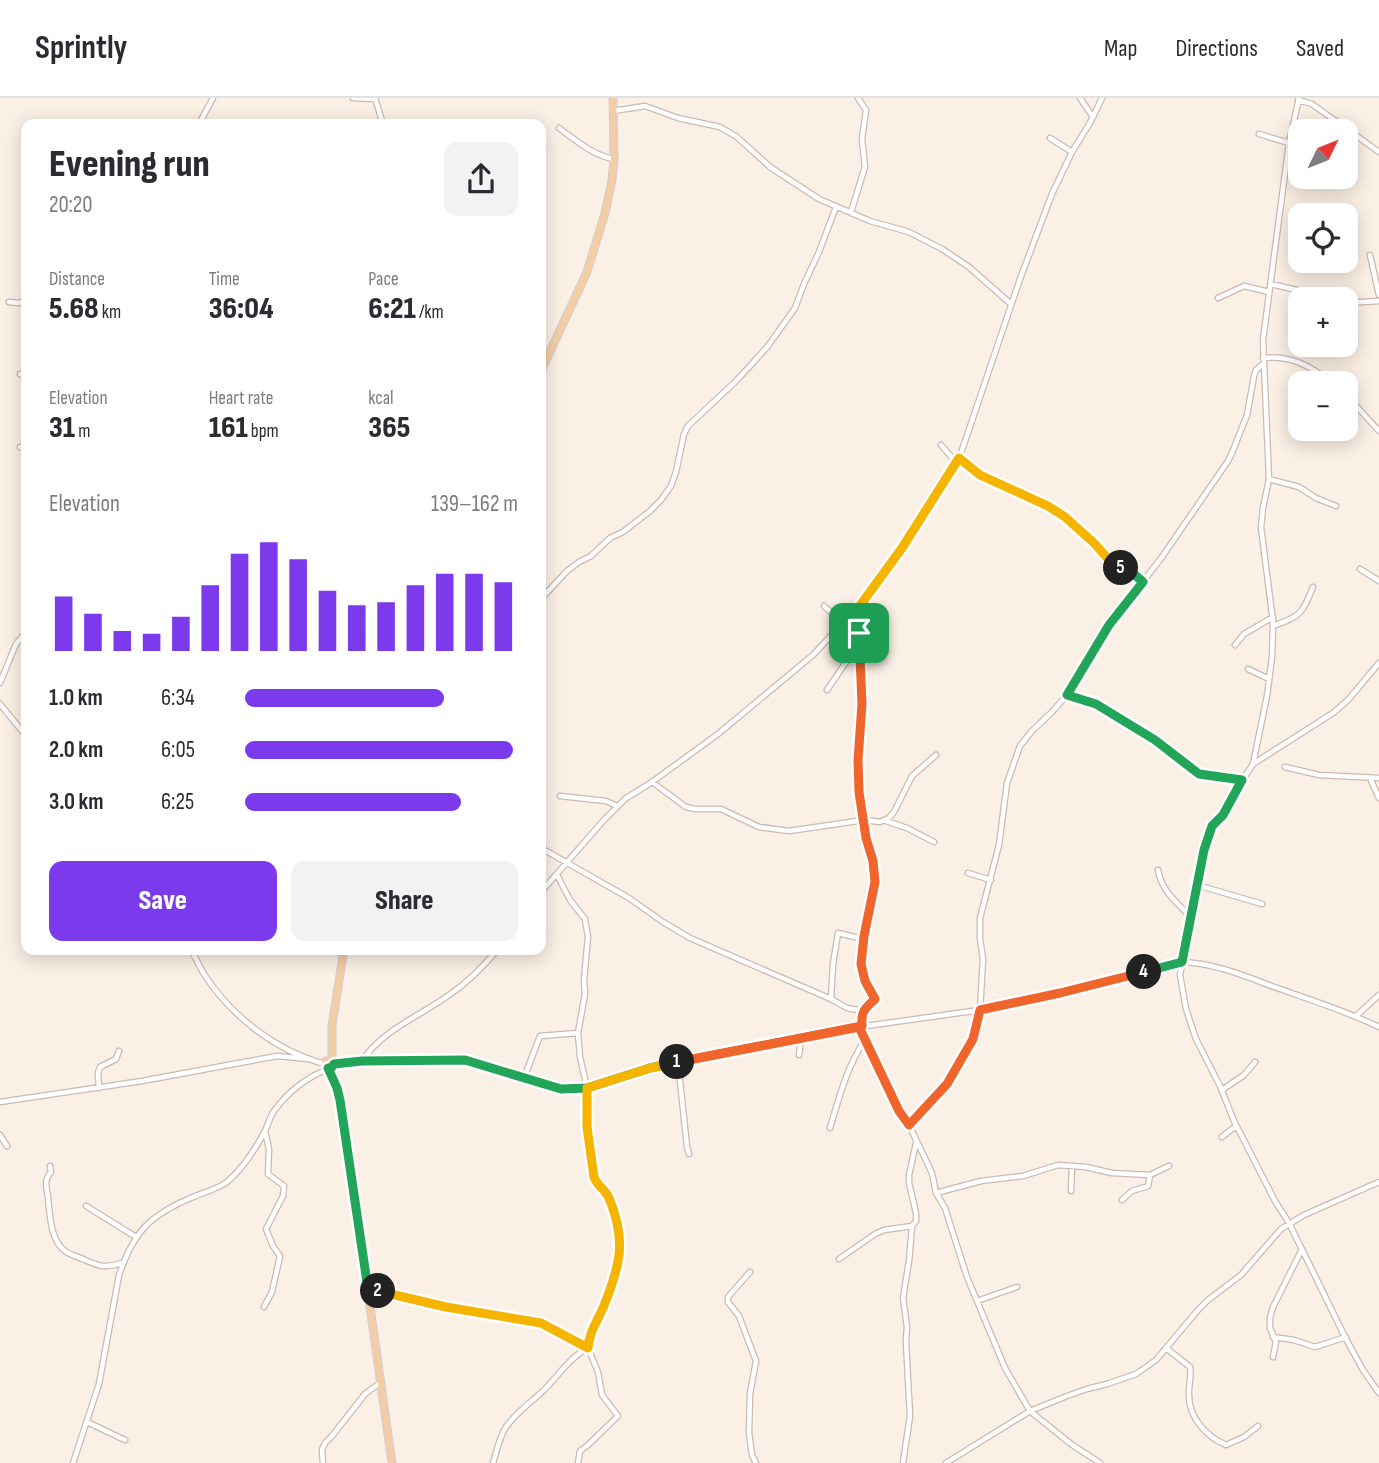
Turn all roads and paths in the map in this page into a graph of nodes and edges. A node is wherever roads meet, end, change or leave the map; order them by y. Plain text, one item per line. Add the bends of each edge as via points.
1 (213, 98) edge
2 (353, 98) edge
3 (612, 98) edge
4 (858, 98) edge
5 (1080, 98) edge
6 (1102, 98) edge
7 (375, 99) edge
8 (1299, 99) edge
9 (613, 111) junction
10 (1093, 117) junction
11 (202, 119) edge
12 (381, 119) edge
13 (1294, 119) edge
14 (559, 128) dead end
15 (1259, 134) dead end
16 (1050, 138) dead end
17 (1288, 143) edge
18 (1288, 151) edge
19 (1072, 152) junction
20 (1379, 152) edge
21 (614, 159) junction
22 (836, 207) junction
23 (851, 212) junction
24 (1370, 255) dead end
25 (1271, 284) junction
26 (1288, 288) edge
27 (1270, 292) junction
28 (1379, 295) edge
29 (1218, 298) dead end
30 (1379, 301) edge
31 (9, 302) dead end
32 (21, 302) edge
33 (1358, 303) edge
34 (1012, 304) junction
35 (546, 360) edge
36 (1263, 360) junction
37 (1315, 371) edge
38 (1358, 408) edge
39 (1379, 431) edge
40 (941, 445) dead end
41 (958, 460) junction
42 (1269, 479) junction
43 (1336, 506) dead end
44 (1360, 569) dead end
45 (1379, 581) edge
46 (1143, 582) junction
47 (1313, 587) dead end
48 (546, 594) edge
49 (824, 606) dead end
50 (859, 607) junction
51 (1273, 617) junction
52 (843, 623) junction
53 (1273, 626) junction
54 (21, 638) edge
55 (859, 642) junction
56 (1235, 645) dead end
57 (1379, 663) edge
58 (1248, 669) dead end
59 (1269, 679) junction
60 (0, 682) edge
61 (827, 690) dead end
62 (1067, 695) junction
63 (0, 704) edge
64 (21, 730) edge
65 (936, 755) dead end
66 (1253, 764) junction
67 (1285, 767) dead end
68 (1370, 778) junction
69 (1379, 778) edge
70 (1242, 780) junction
71 (652, 782) junction
72 (560, 796) dead end
73 (1379, 798) edge
74 (617, 806) junction
75 (864, 820) junction
76 (885, 821) junction
77 (934, 842) dead end
78 (546, 851) edge
79 (566, 863) junction
80 (1158, 870) dead end
81 (968, 873) dead end
82 (557, 874) junction
83 (991, 880) junction
84 (1197, 885) junction
85 (546, 886) edge
86 (1262, 904) dead end
87 (1190, 916) junction
88 (863, 940) junction
89 (194, 955) edge
90 (343, 955) edge
91 (493, 955) edge
92 (1182, 962) junction
93 (1379, 995) edge
94 (831, 999) junction
95 (980, 1010) junction
96 (864, 1011) junction
97 (1356, 1016) junction
98 (860, 1027) junction
99 (1379, 1027) edge
100 (578, 1033) junction
101 (801, 1038) junction
102 (865, 1040) junction
103 (119, 1051) dead end
104 (799, 1055) dead end
105 (308, 1059) junction
106 (362, 1061) junction
107 (678, 1062) junction
108 (1255, 1062) dead end
109 (329, 1065) junction
110 (524, 1078) junction
111 (99, 1088) junction
112 (587, 1088) junction
113 (1222, 1090) junction
114 (0, 1102) edge
115 (909, 1125) junction
116 (1236, 1126) junction
117 (830, 1128) dead end
118 (265, 1130) junction
119 (0, 1135) edge
120 (1222, 1137) dead end
121 (917, 1142) junction
122 (7, 1146) dead end
123 (689, 1154) dead end
124 (50, 1166) dead end
125 (1072, 1166) junction
126 (1168, 1166) dead end
127 (1150, 1175) junction
128 (1379, 1182) edge
129 (1071, 1191) dead end
130 (936, 1193) junction
131 (1122, 1200) dead end
132 (86, 1206) dead end
133 (1289, 1223) junction
134 (912, 1226) junction
135 (136, 1237) junction
136 (1302, 1248) junction
137 (839, 1259) dead end
138 (123, 1263) junction
139 (750, 1272) dead end
140 (1017, 1287) dead end
141 (368, 1289) junction
142 (977, 1301) junction
143 (264, 1307) dead end
144 (1273, 1337) junction
145 (1346, 1338) junction
146 (588, 1348) junction
147 (1166, 1348) junction
148 (1273, 1357) dead end
149 (381, 1382) junction
150 (1379, 1393) edge
151 (1030, 1412) junction
152 (87, 1422) junction
153 (1258, 1426) dead end
154 (125, 1440) dead end
155 (73, 1463) edge
156 (323, 1463) edge
157 (392, 1463) edge
158 (493, 1463) edge
159 (578, 1463) edge
160 (756, 1463) edge
161 (904, 1463) edge
162 (946, 1463) edge
163 (1100, 1463) edge

1 - 11 street
2 - 7 street
3 - 9 main road
4 - 23 street via 866,110 864,167
5 - 10 street
6 - 10 street
7 - 12 street
8 - 13 street
8 - 20 street
9 - 21 main road
9 - 22 street via 639,106 720,127 770,167
10 - 19 street
14 - 21 street via 587,149
15 - 17 street
16 - 19 street
18 - 25 street
19 - 34 street
21 - 35 main road via 587,272
22 - 23 street
22 - 48 street via 795,308 750,366 688,426 671,486 650,511 567,571
23 - 34 street via 923,237
24 - 28 street
25 - 26 street
25 - 27 street
27 - 29 street via 1244,286
27 - 36 street
30 - 33 street
31 - 32 street
34 - 41 street
36 - 37 street via 1276,356
36 - 42 street
36 - 46 street via 1254,376 1247,415 1233,453
38 - 39 street
40 - 41 street
41 - 46 street via 1065,517 1110,561
41 - 50 street
42 - 43 street via 1299,487
42 - 51 street via 1261,527
44 - 45 street
46 - 62 street via 1109,625
47 - 53 street via 1295,618
49 - 52 street
50 - 52 street
50 - 55 street
51 - 53 street
51 - 56 street via 1244,634
52 - 71 street via 767,694
53 - 59 street
54 - 60 street
55 - 61 street
55 - 75 street via 858,778
57 - 66 street via 1333,713
58 - 59 street
59 - 66 street
62 - 70 street via 1096,704 1199,774
62 - 83 street via 1016,755
63 - 64 street
65 - 76 street via 912,776
66 - 70 street
67 - 68 street via 1319,775
68 - 69 street
68 - 73 street
70 - 84 street via 1212,826
71 - 74 street
71 - 75 street via 686,807 721,809 759,827 789,831
72 - 74 street
74 - 79 street
75 - 76 street
75 - 88 street via 875,882
76 - 77 street
78 - 79 street
79 - 82 street
79 - 94 street via 690,938
80 - 87 street via 1164,888
81 - 83 street
82 - 85 street
82 - 100 street via 587,925 585,994
83 - 95 street via 980,918
84 - 86 street
84 - 87 street
87 - 92 street
88 - 94 street via 838,933
88 - 96 street via 863,975 875,999
89 - 105 street via 234,1011
90 - 109 main road
91 - 106 street via 450,995 386,1035
92 - 95 street
92 - 97 street via 1211,966
92 - 113 street via 1186,1009
93 - 97 street
94 - 96 street
95 - 98 street
95 - 115 street via 973,1039 947,1084
96 - 98 street
97 - 99 street
98 - 101 street
98 - 102 street
100 - 110 street via 540,1036
100 - 112 street
101 - 104 street
101 - 107 street
102 - 115 street
102 - 117 street via 845,1077
103 - 111 street via 116,1059 100,1067
105 - 109 street
105 - 111 street via 277,1056
106 - 109 street
106 - 110 street via 465,1060
107 - 112 street
107 - 123 street
108 - 113 street
109 - 118 street via 295,1087
109 - 141 main road via 347,1143
110 - 112 street via 561,1089
111 - 114 street
112 - 146 street via 594,1177 609,1197 621,1246
113 - 116 street
115 - 121 street
116 - 120 street
116 - 133 street
118 - 135 street via 226,1182 154,1217
118 - 143 street via 268,1174 284,1186 266,1229 281,1256
119 - 122 street
121 - 130 street
121 - 134 street via 909,1175 916,1213
124 - 138 street via 46,1178 49,1212 62,1249 96,1265
125 - 127 street
125 - 129 street
125 - 130 street
126 - 127 street
127 - 131 street via 1148,1186
128 - 133 street
130 - 142 street
132 - 135 street
133 - 136 street
133 - 147 street via 1241,1275 1198,1310
134 - 137 street via 875,1234
134 - 161 street via 903,1298 910,1416
135 - 138 street
136 - 144 street via 1273,1307
136 - 145 street
138 - 152 street
139 - 160 street via 728,1297 756,1361 748,1433
140 - 142 street
141 - 146 street via 541,1323
141 - 149 main road
142 - 151 street via 1005,1368
144 - 145 street via 1315,1347
144 - 148 street
145 - 150 street
146 - 158 street via 576,1354 506,1426
146 - 159 street via 602,1395 618,1416 580,1451
147 - 151 street via 1136,1374
147 - 153 street via 1190,1367 1189,1400 1208,1434 1226,1445
149 - 156 street via 365,1394 325,1443
149 - 157 main road
151 - 162 street
151 - 163 street
152 - 154 street
152 - 155 street

